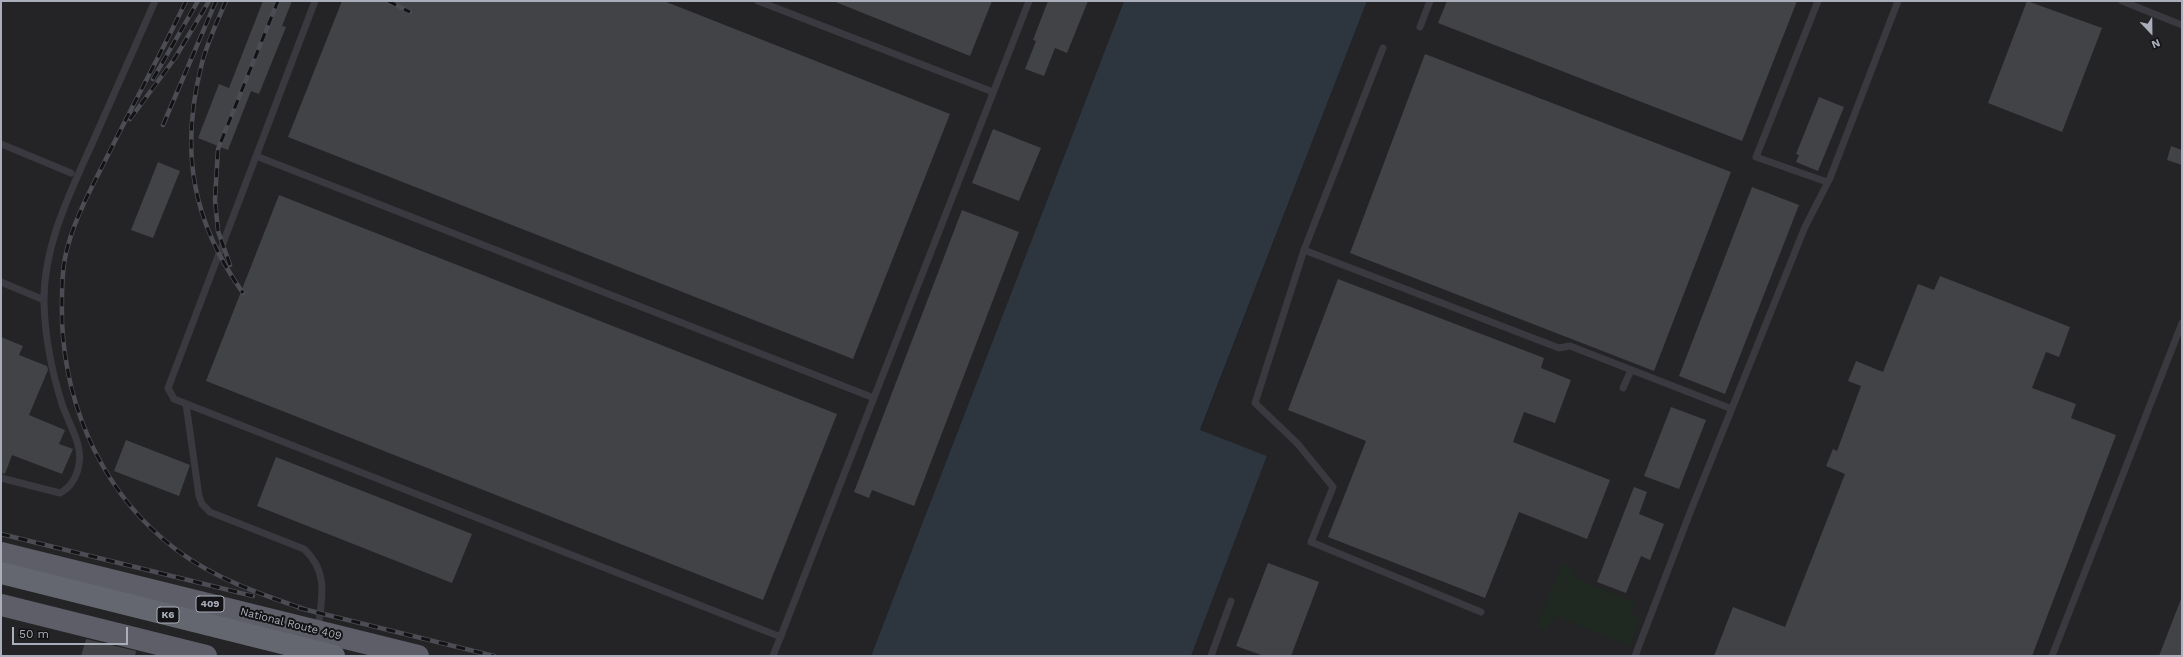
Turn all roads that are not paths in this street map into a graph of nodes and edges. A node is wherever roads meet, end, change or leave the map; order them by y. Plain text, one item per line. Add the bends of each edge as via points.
1 (155, 1) edge
2 (315, 1) edge
3 (758, 1) edge
4 (1028, 1) edge
5 (1430, 1) edge
6 (1818, 1) edge
7 (1898, 1) edge
8 (2122, 1) edge
9 (2182, 25) edge
10 (1420, 27) dead end
11 (1383, 48) dead end
12 (993, 92) junction
13 (1, 144) edge
14 (256, 156) junction
15 (71, 173) dead end
16 (1827, 182) junction
17 (1304, 250) junction
18 (1, 282) edge
19 (44, 300) junction
20 (2182, 323) edge
21 (1631, 370) junction
22 (1623, 388) dead end
23 (874, 398) junction
24 (186, 404) junction
25 (1732, 409) junction
26 (1, 478) edge
27 (1, 553) edge
28 (1, 573) edge
29 (1, 586) edge
30 (1231, 601) dead end
31 (1, 605) edge
32 (1481, 612) dead end
33 (318, 630) junction
34 (780, 637) junction
35 (173, 652) edge
36 (206, 656) edge
37 (283, 656) edge
38 (334, 656) edge
39 (418, 656) edge
40 (773, 656) edge
41 (1211, 656) edge
42 (1635, 656) edge
43 (2052, 656) edge

1 - 19 lane via 66,202 52,242
2 - 14 lane
3 - 12 lane
4 - 12 lane
5 - 10 lane
6 - 16 lane via 1756,157
7 - 16 lane
8 - 9 lane
11 - 17 lane
12 - 23 lane
13 - 15 lane
14 - 23 lane
14 - 24 lane via 168,388 174,398
16 - 25 lane via 1805,227
17 - 21 lane via 1559,348 1570,346
17 - 32 lane via 1255,403 1297,443 1333,487 1311,542
18 - 19 lane
19 - 26 lane via 44,322 53,366 62,405 79,448 79,464 70,488 60,493
20 - 43 lane
21 - 22 lane
21 - 25 lane
23 - 34 lane
24 - 33 lane via 202,504 210,512 304,549 315,559 323,587
24 - 34 lane
25 - 42 lane
27 - 33 highway, National Route 409 / 409
28 - 38 highway, K6
29 - 37 highway, K6
30 - 41 lane
31 - 35 highway
33 - 39 highway, National Route 409 / 409
34 - 40 lane
35 - 36 highway

